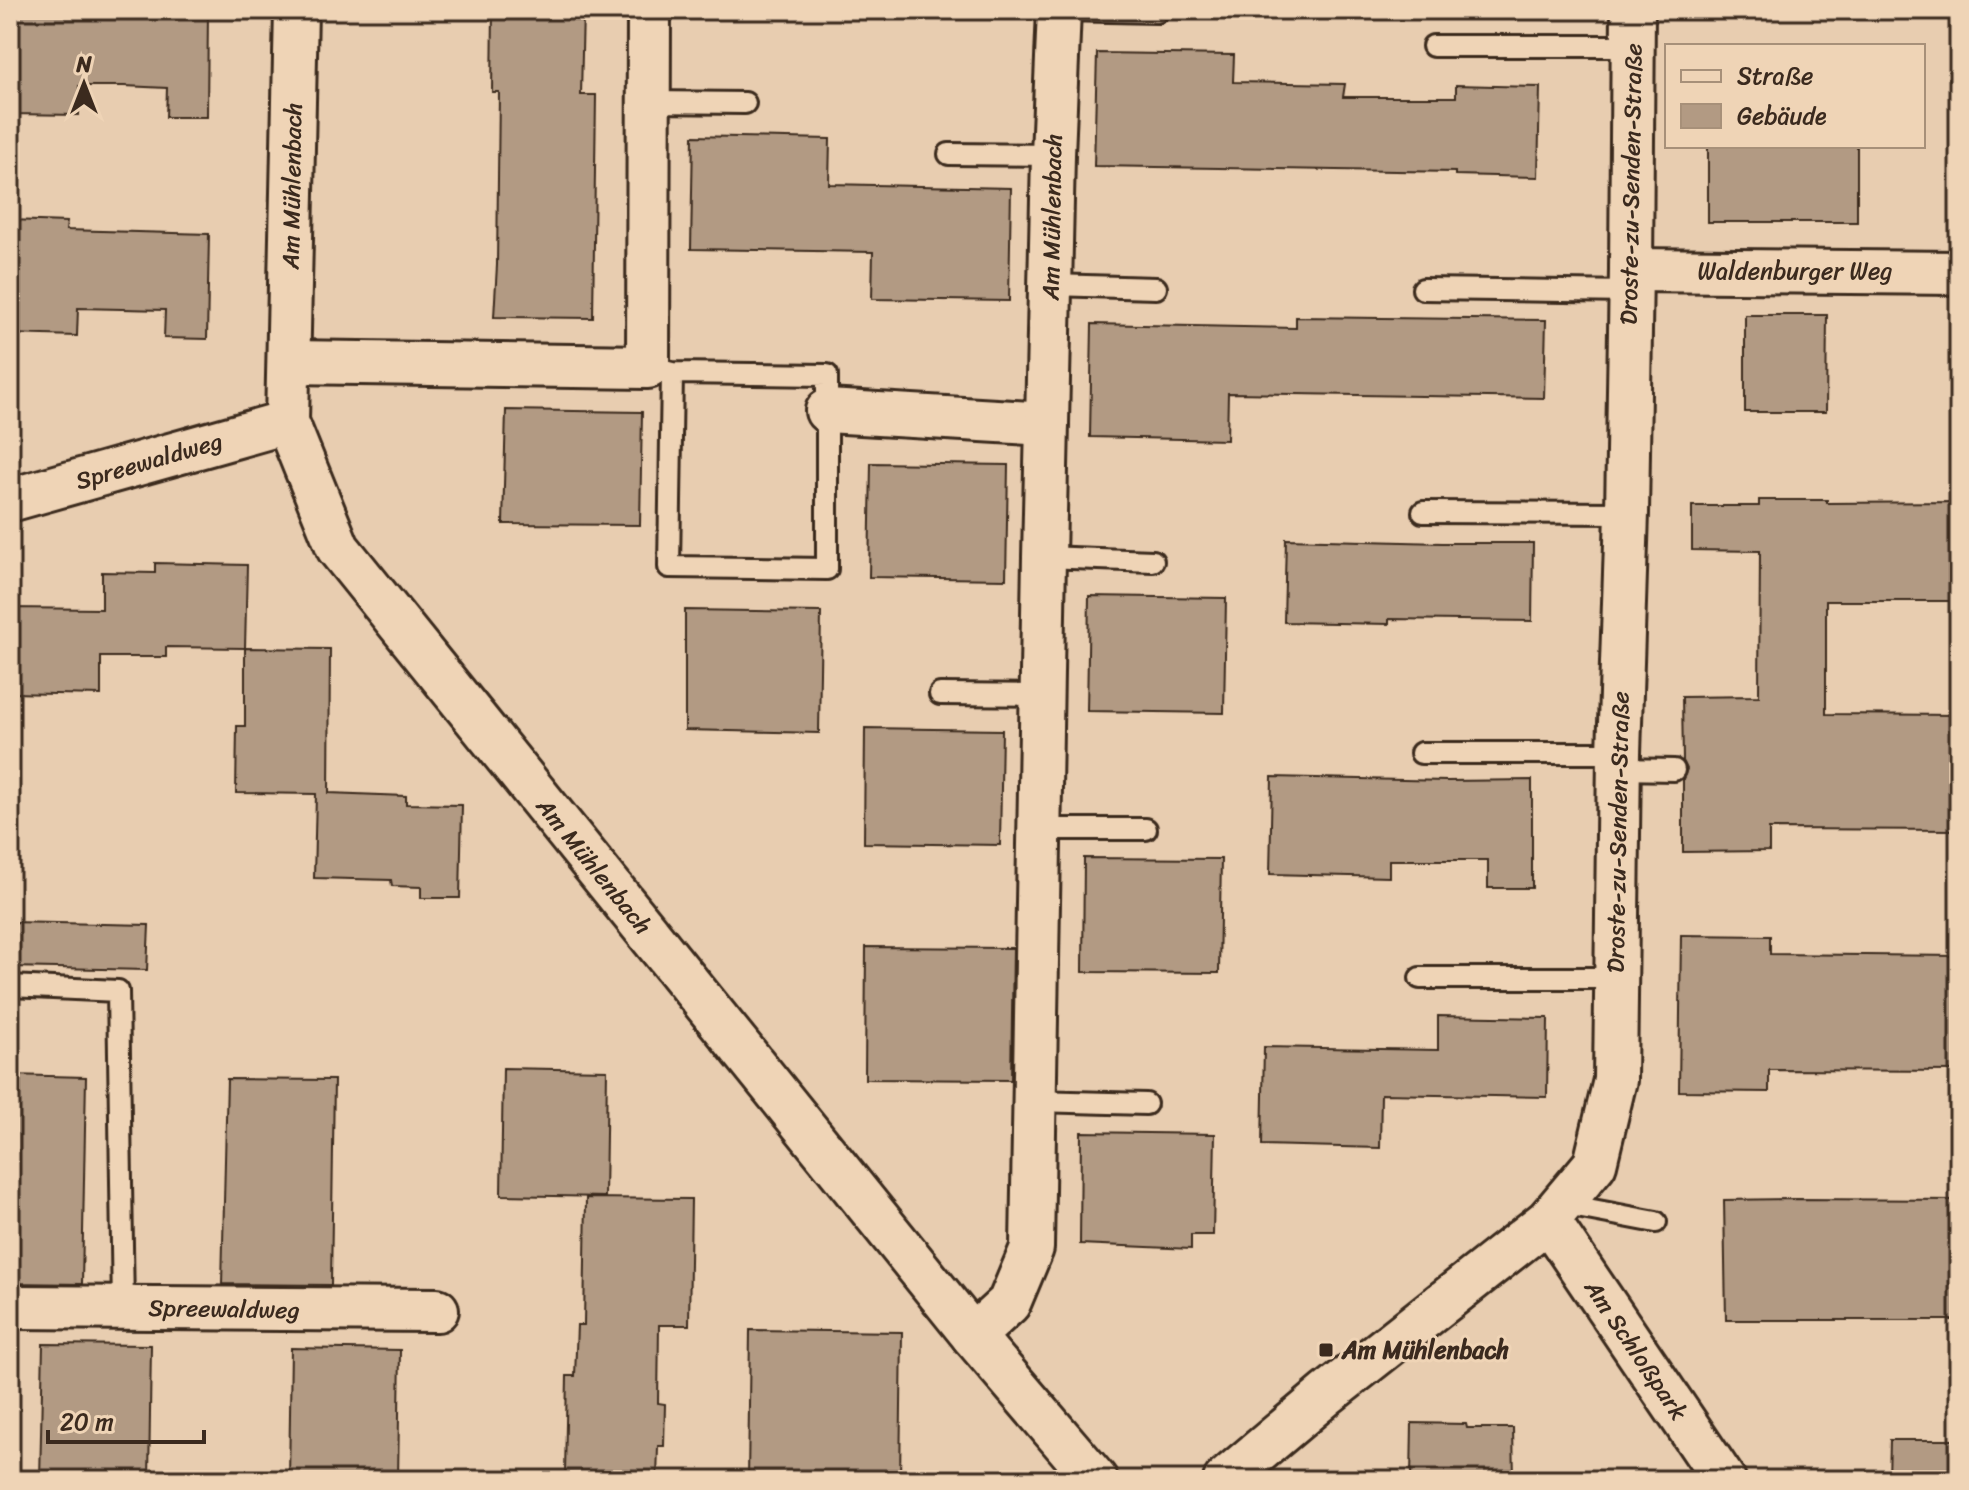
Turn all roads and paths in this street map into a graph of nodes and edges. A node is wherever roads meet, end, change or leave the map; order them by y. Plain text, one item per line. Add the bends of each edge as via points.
1 (296, 10) edge
2 (649, 10) edge
3 (1059, 10) edge
4 (1157, 12) edge
5 (1633, 28) edge
6 (1433, 46) dead end
7 (649, 102) junction
8 (745, 103) dead end
9 (949, 154) dead end
10 (1053, 155) junction
11 (1959, 273) edge
12 (1631, 281) junction
13 (1051, 285) junction
14 (1156, 288) dead end
15 (1423, 289) dead end
16 (289, 362) junction
17 (660, 370) junction
18 (827, 411) junction
19 (287, 422) junction
20 (1047, 424) junction
21 (10, 500) edge
22 (1423, 512) dead end
23 (1627, 513) junction
24 (1044, 557) junction
25 (1153, 561) dead end
26 (940, 694) dead end
27 (1042, 695) junction
28 (1421, 753) dead end
29 (1619, 761) junction
30 (1674, 770) dead end
31 (1040, 829) junction
32 (1146, 829) dead end
33 (1420, 978) dead end
34 (1615, 978) junction
35 (10, 986) edge
36 (1035, 1101) junction
37 (1146, 1104) dead end
38 (1554, 1212) junction
39 (1656, 1222) dead end
40 (10, 1307) edge
41 (123, 1308) junction
42 (437, 1310) dead end
43 (973, 1336) junction
44 (1096, 1480) edge
45 (1225, 1480) edge
46 (1724, 1480) edge

1 - 16 street, Am Mühlenbach
2 - 7 street
3 - 4 lane
3 - 10 street, Am Mühlenbach
5 - 6 lane
5 - 12 street, Droste-zu-Senden-Straße
7 - 8 lane
7 - 17 street
9 - 10 lane
10 - 13 street, Am Mühlenbach
11 - 12 street, Waldenburger Weg
12 - 15 lane
12 - 23 street, Droste-zu-Senden-Straße
13 - 14 lane
13 - 20 street, Am Mühlenbach
16 - 17 street
16 - 19 street, Am Mühlenbach
17 - 18 lane via 827,375
17 - 18 lane via 669,567 827,569
18 - 20 street
19 - 21 street, Spreewaldweg
19 - 43 street, Am Mühlenbach via 338,548
20 - 24 street, Am Mühlenbach
22 - 23 lane
23 - 29 street, Droste-zu-Senden-Straße
24 - 25 lane
24 - 27 street, Am Mühlenbach
26 - 27 lane
27 - 31 street, Am Mühlenbach
28 - 29 lane
29 - 30 lane
29 - 34 street, Droste-zu-Senden-Straße
31 - 32 lane
31 - 36 street, Am Mühlenbach
33 - 34 lane
34 - 38 street, Droste-zu-Senden-Straße via 1615,1080 1595,1164
35 - 41 lane via 118,991
36 - 37 lane
36 - 43 street, Am Mühlenbach via 1032,1248 1009,1303
38 - 39 lane
38 - 45 street, Droste-zu-Senden-Straße
38 - 46 street, Am Schloßpark
40 - 41 street, Spreewaldweg
41 - 42 street, Spreewaldweg
43 - 44 street, Am Mühlenbach

